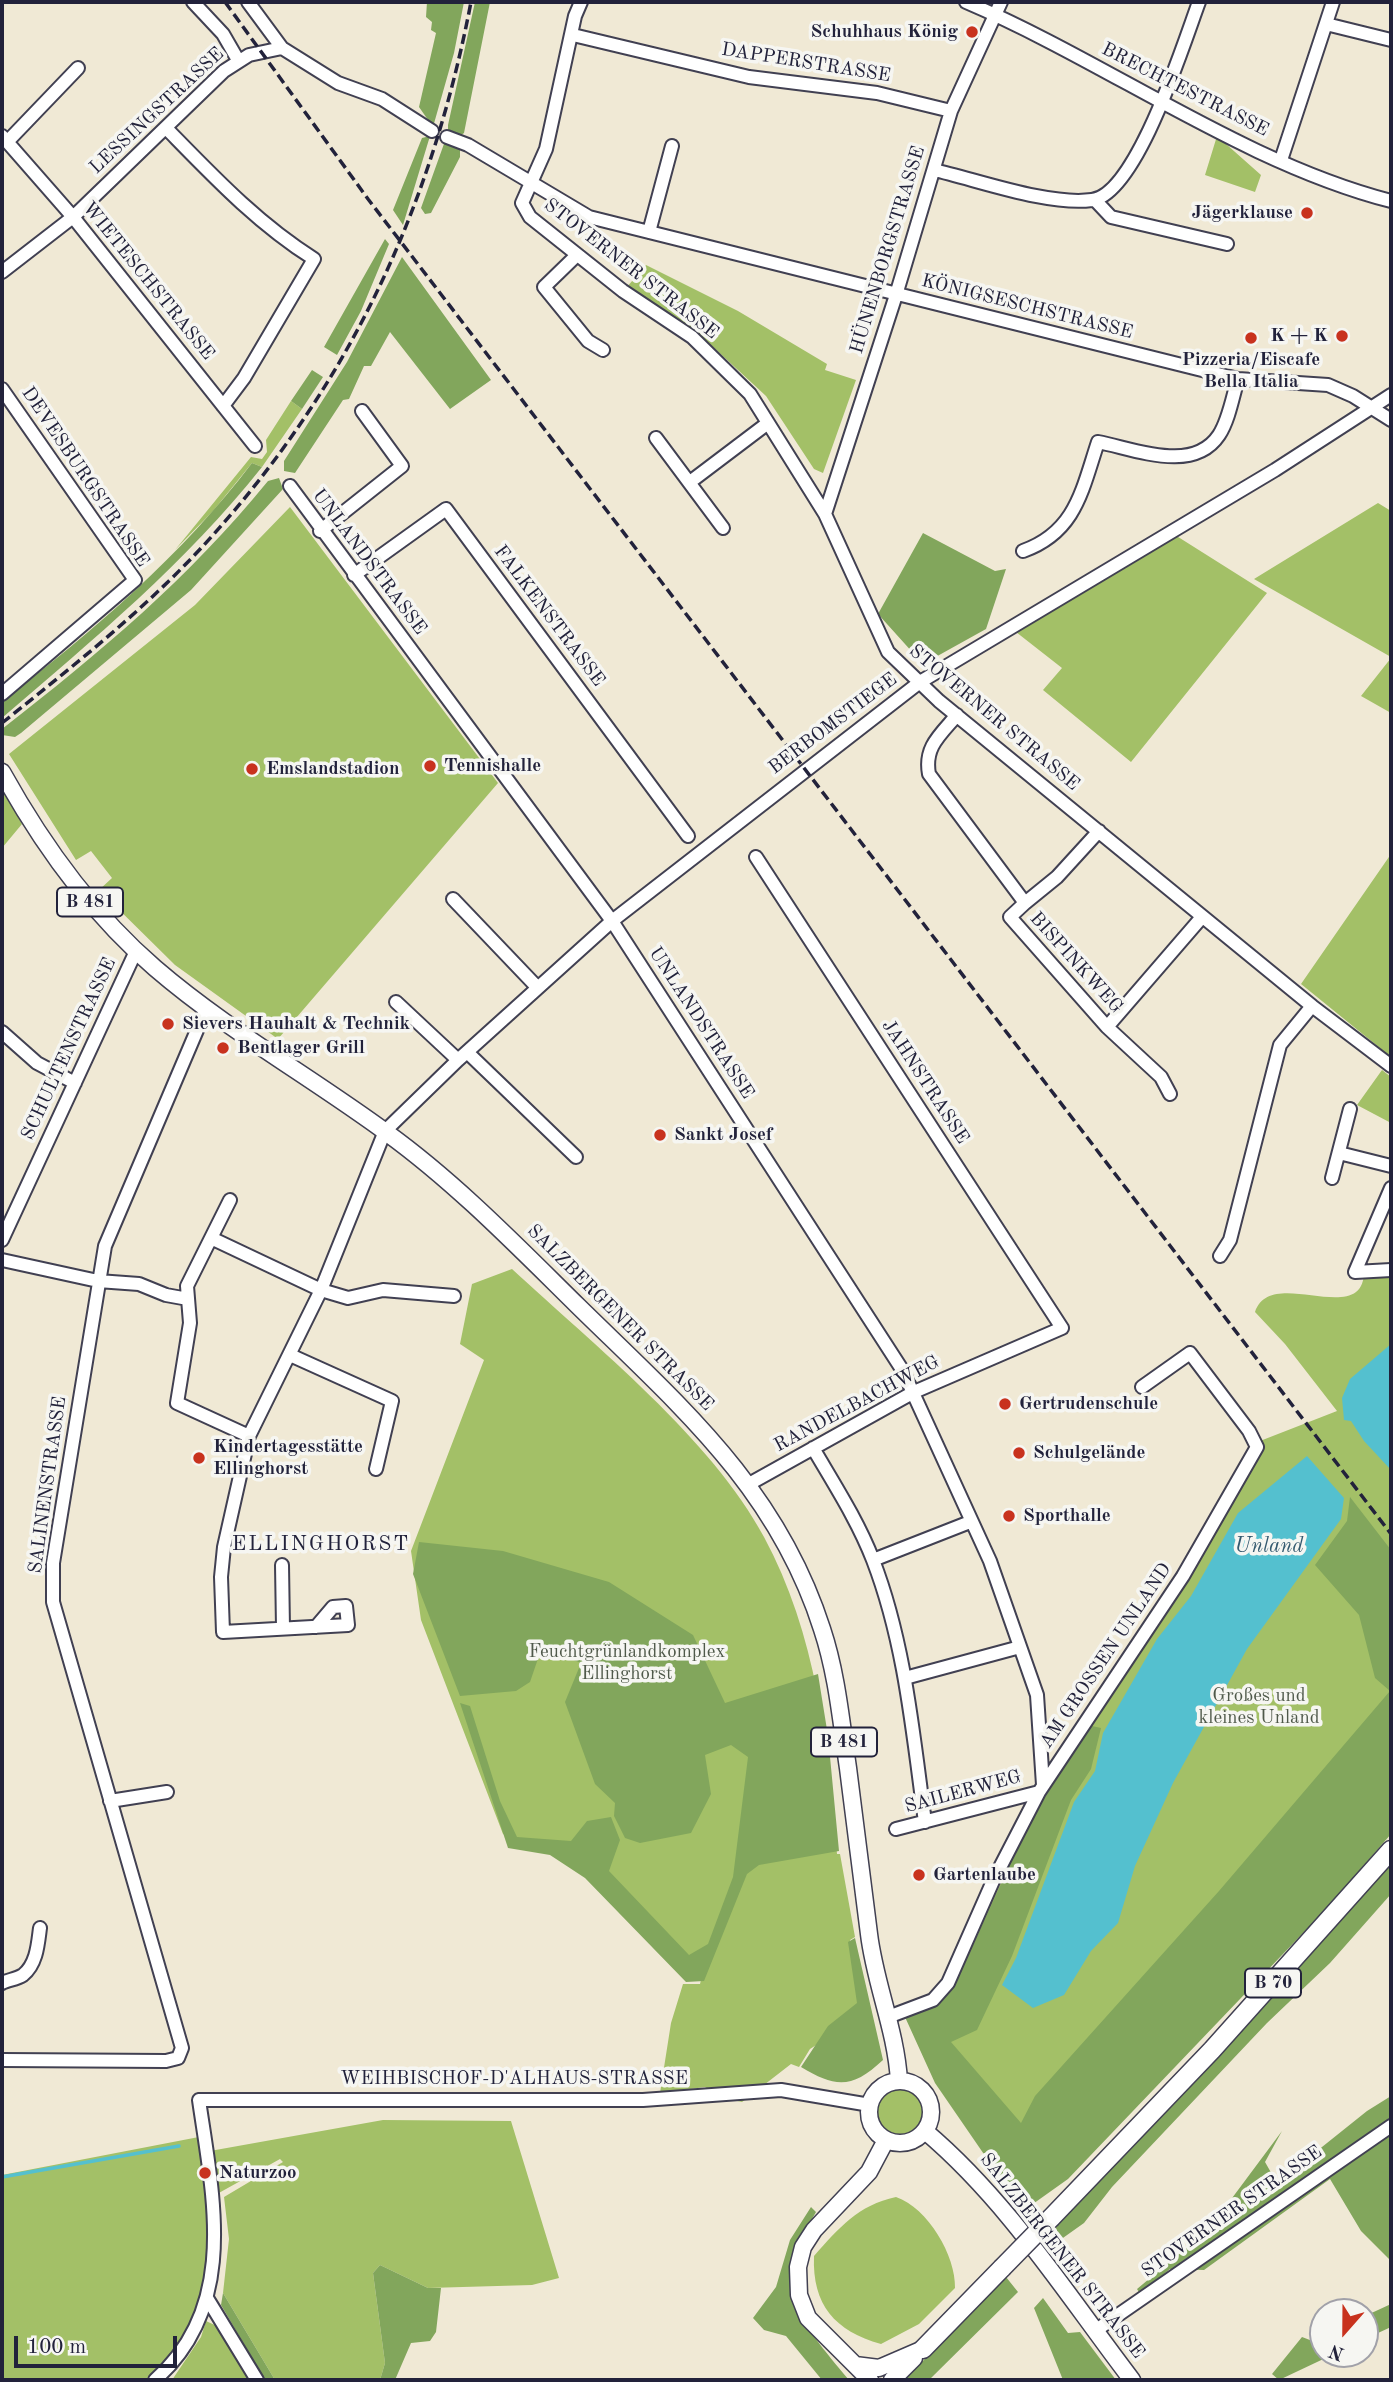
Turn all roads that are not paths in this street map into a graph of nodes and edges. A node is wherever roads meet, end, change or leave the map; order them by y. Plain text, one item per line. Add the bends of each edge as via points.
1 (193, 2) edge
2 (248, 2) edge
3 (581, 2) edge
4 (966, 2) edge
5 (1001, 2) edge
6 (1199, 2) edge
7 (1333, 2) edge
8 (996, 14) junction
9 (1326, 24) junction
10 (573, 35) junction
11 (1391, 40) edge
12 (282, 48) junction
13 (238, 60) junction
14 (78, 68) dead end
15 (1163, 101) junction
16 (950, 111) junction
17 (166, 128) junction
18 (432, 131) dead end
19 (447, 137) dead end
20 (5, 139) edge
21 (672, 146) dead end
22 (1281, 160) junction
23 (934, 170) junction
24 (531, 182) junction
25 (1095, 200) junction
26 (1391, 201) edge
27 (73, 218) junction
28 (649, 232) junction
29 (1227, 244) dead end
30 (577, 255) junction
31 (2, 272) edge
32 (896, 295) junction
33 (603, 350) dead end
34 (1238, 379) junction
35 (2, 389) edge
36 (1391, 395) edge
37 (223, 406) junction
38 (1373, 409) junction
39 (362, 411) dead end
40 (1391, 420) edge
41 (768, 423) junction
42 (656, 438) dead end
43 (255, 446) dead end
44 (690, 482) junction
45 (290, 486) dead end
46 (825, 514) junction
47 (723, 528) dead end
48 (320, 531) junction
49 (1023, 551) dead end
50 (354, 575) junction
51 (920, 682) junction
52 (2, 694) edge
53 (957, 715) junction
54 (2, 772) edge
55 (1099, 831) junction
56 (688, 836) dead end
57 (756, 857) dead end
58 (453, 900) dead end
59 (1025, 903) junction
60 (1202, 917) junction
61 (612, 921) junction
62 (136, 951) junction
63 (537, 987) junction
64 (396, 1002) dead end
65 (1312, 1006) junction
66 (206, 1009) junction
67 (1107, 1027) junction
68 (2, 1032) edge
69 (462, 1056) junction
70 (1391, 1066) edge
71 (75, 1083) junction
72 (1170, 1094) dead end
73 (1350, 1109) dead end
74 (385, 1131) junction
75 (1339, 1153) junction
76 (576, 1157) dead end
77 (1391, 1166) edge
78 (1332, 1178) dead end
79 (1391, 1188) edge
80 (230, 1200) dead end
81 (211, 1238) junction
82 (2, 1240) edge
83 (1220, 1256) dead end
84 (2, 1260) edge
85 (1391, 1270) edge
86 (98, 1281) junction
87 (321, 1290) junction
88 (454, 1296) dead end
89 (188, 1299) junction
90 (1062, 1328) joint
91 (290, 1356) junction
92 (1142, 1387) dead end
93 (914, 1392) junction
94 (250, 1436) junction
95 (813, 1448) junction
96 (376, 1469) dead end
97 (749, 1484) junction
98 (970, 1522) junction
99 (873, 1560) junction
100 (282, 1565) dead end
101 (316, 1627) dead end
102 (283, 1628) junction
103 (1020, 1647) junction
104 (905, 1678) junction
105 (1041, 1788) junction
106 (167, 1792) dead end
107 (110, 1801) junction
108 (925, 1822) junction
109 (896, 1829) dead end
110 (1391, 1850) edge
111 (40, 1928) dead end
112 (2, 1983) edge
113 (888, 2017) junction
114 (2, 2060) edge
115 (899, 2081) junction
116 (870, 2105) junction
117 (1391, 2126) edge
118 (925, 2131) junction
119 (886, 2140) junction
120 (207, 2298) junction
121 (1095, 2331) junction
122 (923, 2349) junction
123 (855, 2365) junction
124 (155, 2380) edge
125 (257, 2380) edge
126 (870, 2380) edge
127 (892, 2380) edge
128 (1132, 2380) edge

1 - 13 street via 223,34
2 - 12 street
3 - 10 street
4 - 8 street, BRECHTESTRASSE
5 - 8 street, HÜNENBORGSTRASSE
6 - 15 street
7 - 9 street
8 - 15 street, BRECHTESTRASSE
8 - 16 street, HÜNENBORGSTRASSE
9 - 11 street
9 - 22 street
10 - 16 street, DAPPERSTRASSE via 749,77 877,93
10 - 24 street via 546,149
12 - 13 street, LESSINGSTRASSE
12 - 18 street via 338,83 382,99
13 - 17 street, LESSINGSTRASSE
14 - 20 street, WIETESCHSTRASSE
15 - 22 street, BRECHTESTRASSE
15 - 25 street via 1125,172
16 - 23 street, HÜNENBORGSTRASSE
17 - 27 street, LESSINGSTRASSE
17 - 37 street via 276,235 313,259 244,379
19 - 24 street, KÖNIGSESCHSTRASSE
20 - 27 street, WIETESCHSTRASSE
21 - 28 street
22 - 26 street, BRECHTESTRASSE
23 - 25 street via 1063,201
23 - 32 street, HÜNENBORGSTRASSE
24 - 28 street, KÖNIGSESCHSTRASSE via 589,217
24 - 30 street, STOVERNER STRASSE via 522,203 530,217
25 - 29 street via 1111,217
27 - 31 street, LESSINGSTRASSE
27 - 37 street, WIETESCHSTRASSE
28 - 32 street, KÖNIGSESCHSTRASSE
30 - 33 street via 544,287 588,341
30 - 41 street, STOVERNER STRASSE via 692,337 750,394
32 - 34 street, KÖNIGSESCHSTRASSE
32 - 46 street, HÜNENBORGSTRASSE
34 - 38 street, KÖNIGSESCHSTRASSE via 1328,385
34 - 49 street via 1219,435 1198,453 1179,458 1098,442 1070,518 1054,536
35 - 52 street, DEVESBURGSTRASSE via 135,580
36 - 38 street, BERBOMSTIEGE
37 - 43 street, WIETESCHSTRASSE
38 - 40 street, KÖNIGSESCHSTRASSE
38 - 51 street, BERBOMSTIEGE
39 - 48 street via 402,466
41 - 44 street
41 - 46 street, STOVERNER STRASSE
42 - 44 street
44 - 47 street
45 - 48 street, UNLANDSTRASSE
46 - 51 street, STOVERNER STRASSE via 888,652
48 - 50 street, UNLANDSTRASSE
50 - 56 street, FALKENSTRASSE via 446,509
50 - 61 street, UNLANDSTRASSE
51 - 53 street, STOVERNER STRASSE
51 - 61 street, BERBOMSTIEGE
53 - 55 street, STOVERNER STRASSE
53 - 59 street, BISPINKWEG via 930,746 926,759 929,774
54 - 62 main road, SALZBERGENER STRASSE / B 481 via 54,858
55 - 59 street via 1057,877
55 - 60 street, STOVERNER STRASSE
57 - 90 street, JAHNSTRASSE
58 - 63 street
59 - 67 street, BISPINKWEG via 1010,917
60 - 65 street, STOVERNER STRASSE
60 - 67 street
61 - 63 street, BERBOMSTIEGE
61 - 93 street, UNLANDSTRASSE
62 - 66 main road, SALZBERGENER STRASSE / B 481
62 - 71 street, SCHULTENSTRASSE
63 - 69 street, BERBOMSTIEGE
64 - 69 street
65 - 70 street, STOVERNER STRASSE
65 - 83 street via 1280,1045 1230,1240
66 - 74 main road, SALZBERGENER STRASSE / B 481
66 - 86 street, SALINENSTRASSE via 105,1246
67 - 72 street, BISPINKWEG via 1161,1077
68 - 71 street via 37,1063
69 - 74 street, BERBOMSTIEGE
69 - 76 street
71 - 82 street, SCHULTENSTRASSE
73 - 75 street
74 - 87 street
74 - 97 main road, SALZBERGENER STRASSE / B 481 via 504,1234 696,1423
75 - 77 street
75 - 78 street
79 - 85 street via 1355,1272
80 - 81 street
81 - 87 street
81 - 89 street via 187,1286
84 - 86 street
86 - 89 street via 139,1284
86 - 107 street, SALINENSTRASSE via 53,1560 53,1602
87 - 88 street via 348,1297 383,1290
87 - 91 street
89 - 94 street via 190,1323 177,1404
90 - 93 street, RANDELBACHWEG
91 - 94 street
91 - 96 street via 392,1401
92 - 105 street, AM GROSSEN UNLAND via 1191,1353 1250,1430 1257,1447 1183,1576
93 - 95 street, RANDELBACHWEG
93 - 98 street, UNLANDSTRASSE
94 - 102 street via 223,1557 223,1632
95 - 97 street, RANDELBACHWEG
95 - 99 street
97 - 113 main road, SALZBERGENER STRASSE / B 481 via 774,1520 807,1589 832,1666 869,1939
98 - 99 street
98 - 103 street, UNLANDSTRASSE via 990,1561
99 - 104 street
100 - 102 street
101 - 102 street
103 - 104 street
103 - 105 street, UNLANDSTRASSE via 1037,1695
104 - 108 street
105 - 108 street, SAILERWEG
105 - 113 street, AM GROSSEN UNLAND via 948,1983 933,2000
106 - 107 street
107 - 114 street, SALINENSTRASSE via 182,2040 180,2055 166,2061
108 - 109 street, SAILERWEG
110 - 122 highway, B 70, bridge via 1212,2050
111 - 112 street via 37,1951 28,1969
113 - 115 main road, SALZBERGENER STRASSE / B 481
115 - 116 main road via 877,2091
115 - 118 main road via 921,2088 928,2098 931,2121
116 - 119 main road via 870,2122
116 - 120 street, WEIHBISCHOF-D'ALHAUS-STRASSE via 780,2091 643,2100 199,2100 215,2197
117 - 121 street, STOVERNER STRASSE
118 - 119 main road via 903,2144
118 - 121 main road, SALZBERGENER STRASSE via 988,2191
119 - 123 main road via 869,2172 814,2230 798,2267 799,2295 808,2318
120 - 124 street via 177,2358
120 - 125 street
121 - 128 main road, SALZBERGENER STRASSE
122 - 123 main road, B 70 via 879,2368
122 - 127 main road, B 70
123 - 126 main road

